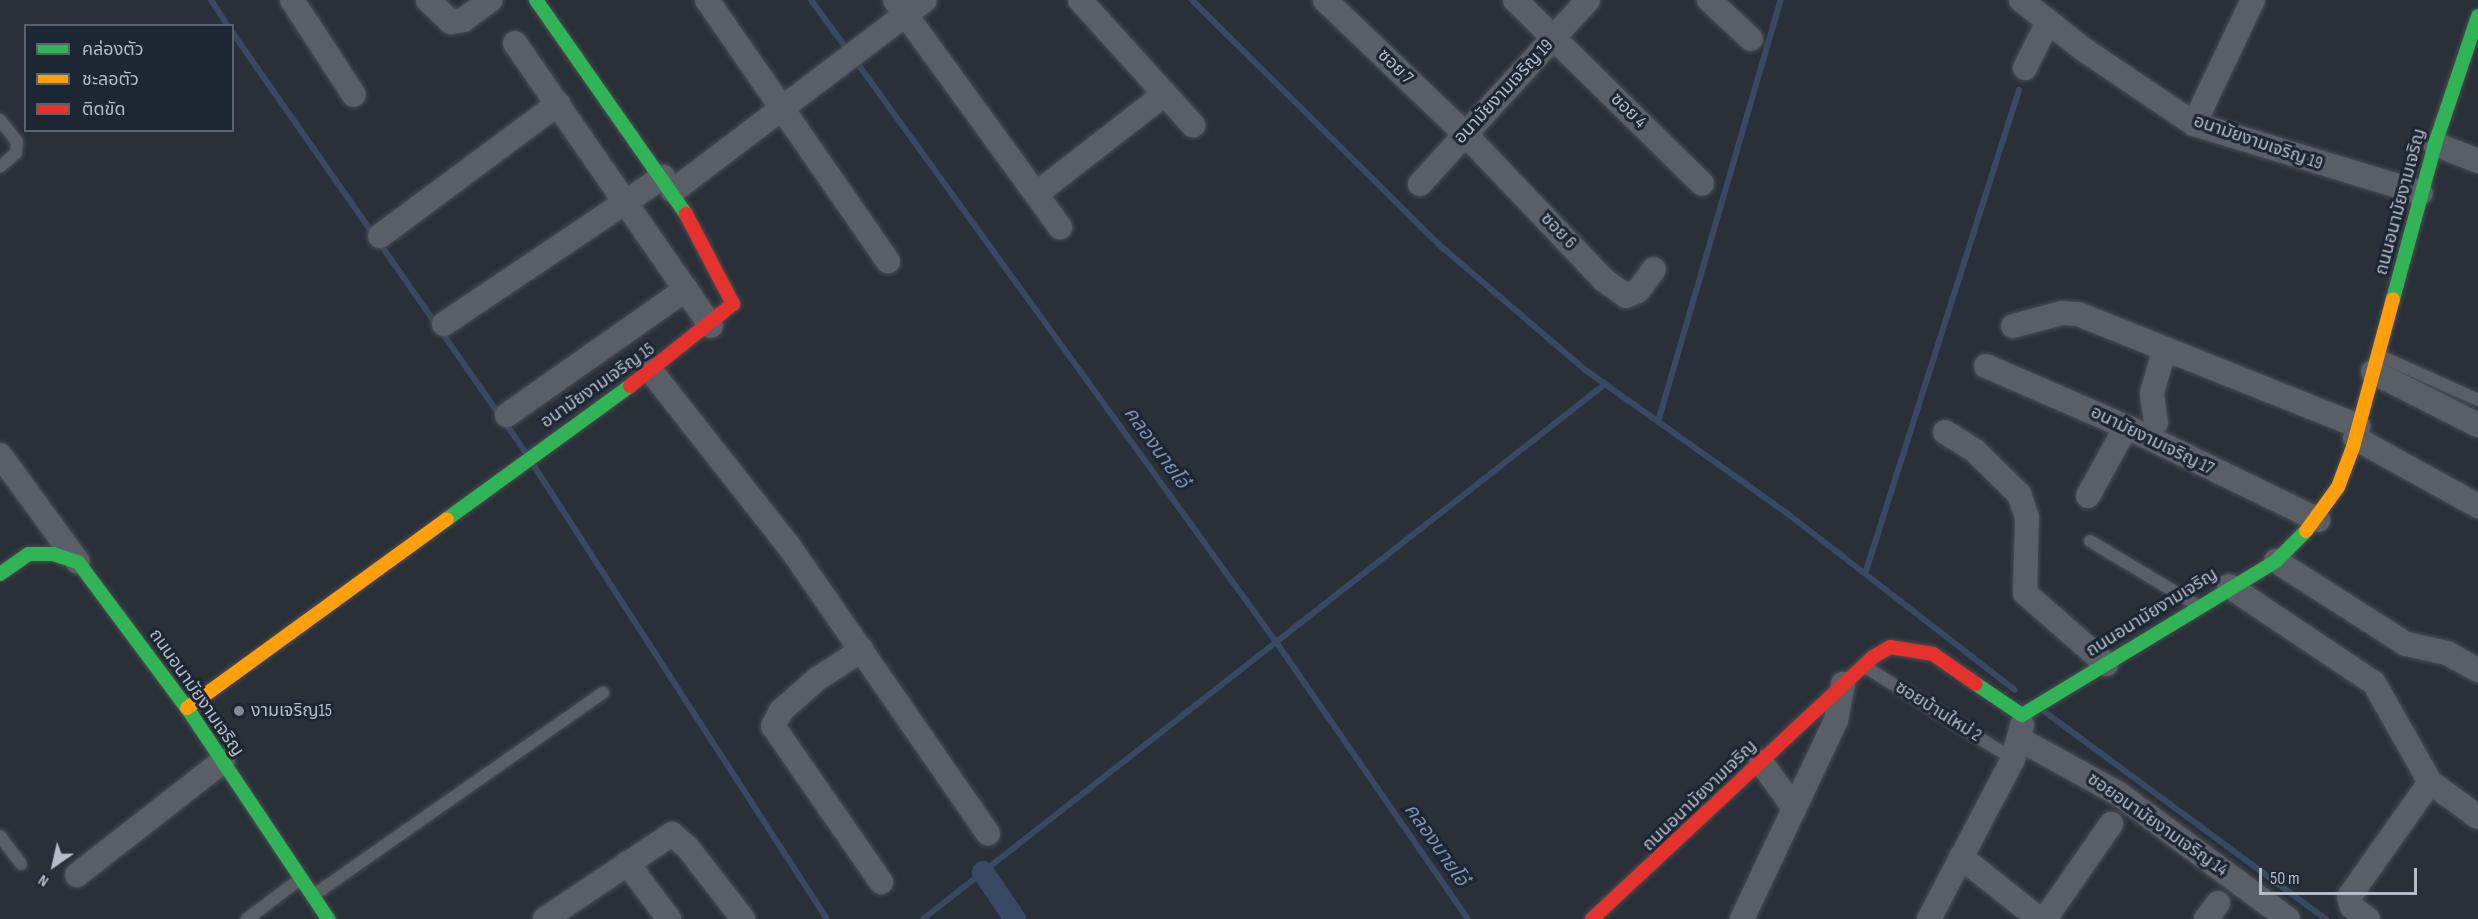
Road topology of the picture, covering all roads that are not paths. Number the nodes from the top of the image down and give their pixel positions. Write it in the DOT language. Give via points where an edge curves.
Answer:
graph roads {
  1 [pos="292,0"];
  2 [pos="428,0"];
  3 [pos="491,0"];
  4 [pos="536,0"];
  5 [pos="707,0"];
  6 [pos="925,0"];
  7 [pos="1080,0"];
  8 [pos="1325,0"];
  9 [pos="1515,0"];
  10 [pos="1588,0"];
  11 [pos="1709,0"];
  12 [pos="2021,0"];
  13 [pos="2253,0"];
  14 [pos="901,8"];
  15 [pos="2478,16"];
  16 [pos="2048,22"];
  17 [pos="1554,38"];
  18 [pos="1751,39"];
  19 [pos="515,43"];
  20 [pos="2025,68"];
  21 [pos="1165,94"];
  22 [pos="354,95"];
  23 [pos="558,104"];
  24 [pos="781,106"];
  25 [pos="0,120"];
  26 [pos="2194,124"];
  27 [pos="1193,125"];
  28 [pos="1465,134"];
  29 [pos="2435,144"];
  30 [pos="2478,161"];
  31 [pos="0,167"];
  32 [pos="668,184"];
  33 [pos="1420,184"];
  34 [pos="1702,184"];
  35 [pos="1036,194"];
  36 [pos="2421,194"];
  37 [pos="624,202"];
  38 [pos="1060,227"];
  39 [pos="380,237"];
  40 [pos="888,261"];
  41 [pos="1654,268"];
  42 [pos="686,289"];
  43 [pos="444,324"];
  44 [pos="711,326"];
  45 [pos="2013,326"];
  46 [pos="2164,351"];
  47 [pos="2376,363"];
  48 [pos="1986,366"];
  49 [pos="651,370"];
  50 [pos="2478,400"];
  51 [pos="507,415"];
  52 [pos="2156,423"];
  53 [pos="2478,425"];
  54 [pos="2126,427"];
  55 [pos="1945,432"];
  56 [pos="2357,432"];
  57 [pos="0,455"];
  58 [pos="2088,496"];
  59 [pos="2478,506"];
  60 [pos="2318,520"];
  61 [pos="2090,541"];
  62 [pos="2276,561"];
  63 [pos="78,562"];
  64 [pos="0,574"];
  65 [pos="2229,586"];
  66 [pos="2198,605"];
  67 [pos="862,650"];
  68 [pos="2106,664"];
  69 [pos="1863,665"];
  70 [pos="2478,670"];
  71 [pos="1843,684"];
  72 [pos="603,693"];
  73 [pos="187,708"];
  74 [pos="2023,715"];
  75 [pos="2017,749"];
  76 [pos="223,761"];
  77 [pos="1761,762"];
  78 [pos="2430,782"];
  79 [pos="1794,808"];
  80 [pos="2478,816"];
  81 [pos="2111,824"];
  82 [pos="988,834"];
  83 [pos="0,836"];
  84 [pos="1961,857"];
  85 [pos="627,863"];
  86 [pos="21,864"];
  87 [pos="77,875"];
  88 [pos="301,879"];
  89 [pos="880,882"];
  90 [pos="312,895"];
  91 [pos="247,919"];
  92 [pos="328,919"];
  93 [pos="545,919"];
  94 [pos="669,919"];
  95 [pos="743,919"];
  96 [pos="1592,919"];
  97 [pos="1742,919"];
  98 [pos="1929,919"];
  99 [pos="2039,919"];
  100 [pos="2045,919"];
  101 [pos="2288,919"];
  102 [pos="2368,919"];
  1 -- 22 [label="street"];
  2 -- 3 [label="street" via="451,21 463,20"];
  4 -- 32 [label="street, อนามัยงามเจริญ 15"];
  5 -- 24 [label="street"];
  6 -- 14 [label="street"];
  7 -- 21 [label="street"];
  8 -- 28 [label="street, ซอย 7"];
  9 -- 17 [label="street, ซอย 4"];
  10 -- 17 [label="street, อนามัยงามเจริญ 19"];
  11 -- 18 [label="street"];
  12 -- 16 [label="street, อนามัยงามเจริญ 19"];
  13 -- 26 [label="street"];
  14 -- 24 [label="street"];
  14 -- 35 [label="street"];
  15 -- 29 [label="street, ถนนอนามัยงามเจริญ"];
  16 -- 20 [label="street"];
  16 -- 26 [label="street, อนามัยงามเจริญ 19"];
  17 -- 28 [label="street, อนามัยงามเจริญ 19"];
  17 -- 34 [label="street, ซอย 4"];
  19 -- 23 [label="street"];
  21 -- 27 [label="street"];
  21 -- 35 [label="street"];
  23 -- 37 [label="street"];
  23 -- 39 [label="street"];
  24 -- 32 [label="street"];
  24 -- 40 [label="street"];
  25 -- 31 [label="lane" via="17,141 16,153"];
  26 -- 36 [label="street, อนามัยงามเจริญ 19"];
  28 -- 33 [label="street, อนามัยงามเจริญ 19"];
  28 -- 41 [label="street, ซอย 6" via="1604,280 1626,296 1638,291"];
  29 -- 30 [label="street"];
  29 -- 36 [label="street, ถนนอนามัยงามเจริญ"];
  32 -- 37 [label="street"];
  32 -- 44 [label="street, อนามัยงามเจริญ 15" via="731,293 733,304"];
  35 -- 38 [label="street"];
  36 -- 47 [label="street, ถนนอนามัยงามเจริญ"];
  37 -- 42 [label="street"];
  37 -- 43 [label="street"];
  42 -- 44 [label="street"];
  42 -- 51 [label="street"];
  44 -- 49 [label="street, อนามัยงามเจริญ 15"];
  45 -- 46 [label="street" via="2062,313 2078,314"];
  46 -- 52 [label="street" via="2151,393"];
  46 -- 56 [label="street"];
  47 -- 50 [label="lane"];
  47 -- 53 [label="street"];
  47 -- 56 [label="street, ถนนอนามัยงามเจริญ"];
  48 -- 54 [label="street, อนามัยงามเจริญ 17"];
  49 -- 67 [label="street" via="736,473"];
  49 -- 73 [label="street, อนามัยงามเจริญ 15"];
  54 -- 58 [label="street"];
  54 -- 60 [label="street, อนามัยงามเจริญ 17"];
  55 -- 68 [label="street" via="1975,451 2019,494 2027,517 2025,593"];
  56 -- 59 [label="street"];
  56 -- 60 [label="street, ถนนอนามัยงามเจริญ" via="2338,487"];
  57 -- 63 [label="street"];
  60 -- 62 [label="street, ถนนอนามัยงามเจริญ"];
  61 -- 66 [label="lane"];
  62 -- 65 [label="street, ถนนอนามัยงามเจริญ"];
  62 -- 70 [label="street" via="2406,644 2446,653"];
  63 -- 64 [label="street" via="53,554 29,554"];
  63 -- 73 [label="street, ถนนอนามัยงามเจริญ"];
  65 -- 66 [label="street, ถนนอนามัยงามเจริญ"];
  65 -- 78 [label="street" via="2374,684"];
  66 -- 68 [label="street, ถนนอนามัยงามเจริญ"];
  67 -- 82 [label="street"];
  67 -- 89 [label="street" via="817,679 781,711 773,726"];
  68 -- 74 [label="street, ถนนอนามัยงามเจริญ"];
  69 -- 71 [label="street, ถนนอนามัยงามเจริญ"];
  69 -- 74 [label="street, ถนนอนามัยงามเจริญ" via="1890,647 1912,647 1933,654"];
  69 -- 75 [label="lane, ซอยบ้านใหม่ 2"];
  71 -- 77 [label="street, ถนนอนามัยงามเจริญ"];
  71 -- 79 [label="street" via="1836,720"];
  72 -- 90 [label="lane"];
  73 -- 76 [label="street, ถนนอนามัยงามเจริญ"];
  74 -- 75 [label="street"];
  75 -- 84 [label="street"];
  75 -- 101 [label="street, ซอยอนามัยงามเจริญ 14" via="2119,794"];
  76 -- 87 [label="street"];
  76 -- 88 [label="street, ถนนอนามัยงามเจริญ"];
  77 -- 79 [label="street"];
  77 -- 96 [label="street, ถนนอนามัยงามเจริญ"];
  78 -- 80 [label="street"];
  78 -- 102 [label="street" via="2349,897 2352,907"];
  79 -- 97 [label="street"];
  81 -- 100 [label="street"];
  83 -- 86 [label="lane"];
  84 -- 98 [label="street"];
  84 -- 99 [label="street"];
  85 -- 93 [label="street"];
  85 -- 94 [label="street"];
  85 -- 95 [label="street" via="654,842 677,836"];
  88 -- 90 [label="street, ถนนอนามัยงามเจริญ"];
  88 -- 91 [label="lane"];
  90 -- 92 [label="street, ถนนอนามัยงามเจริญ"];
}
